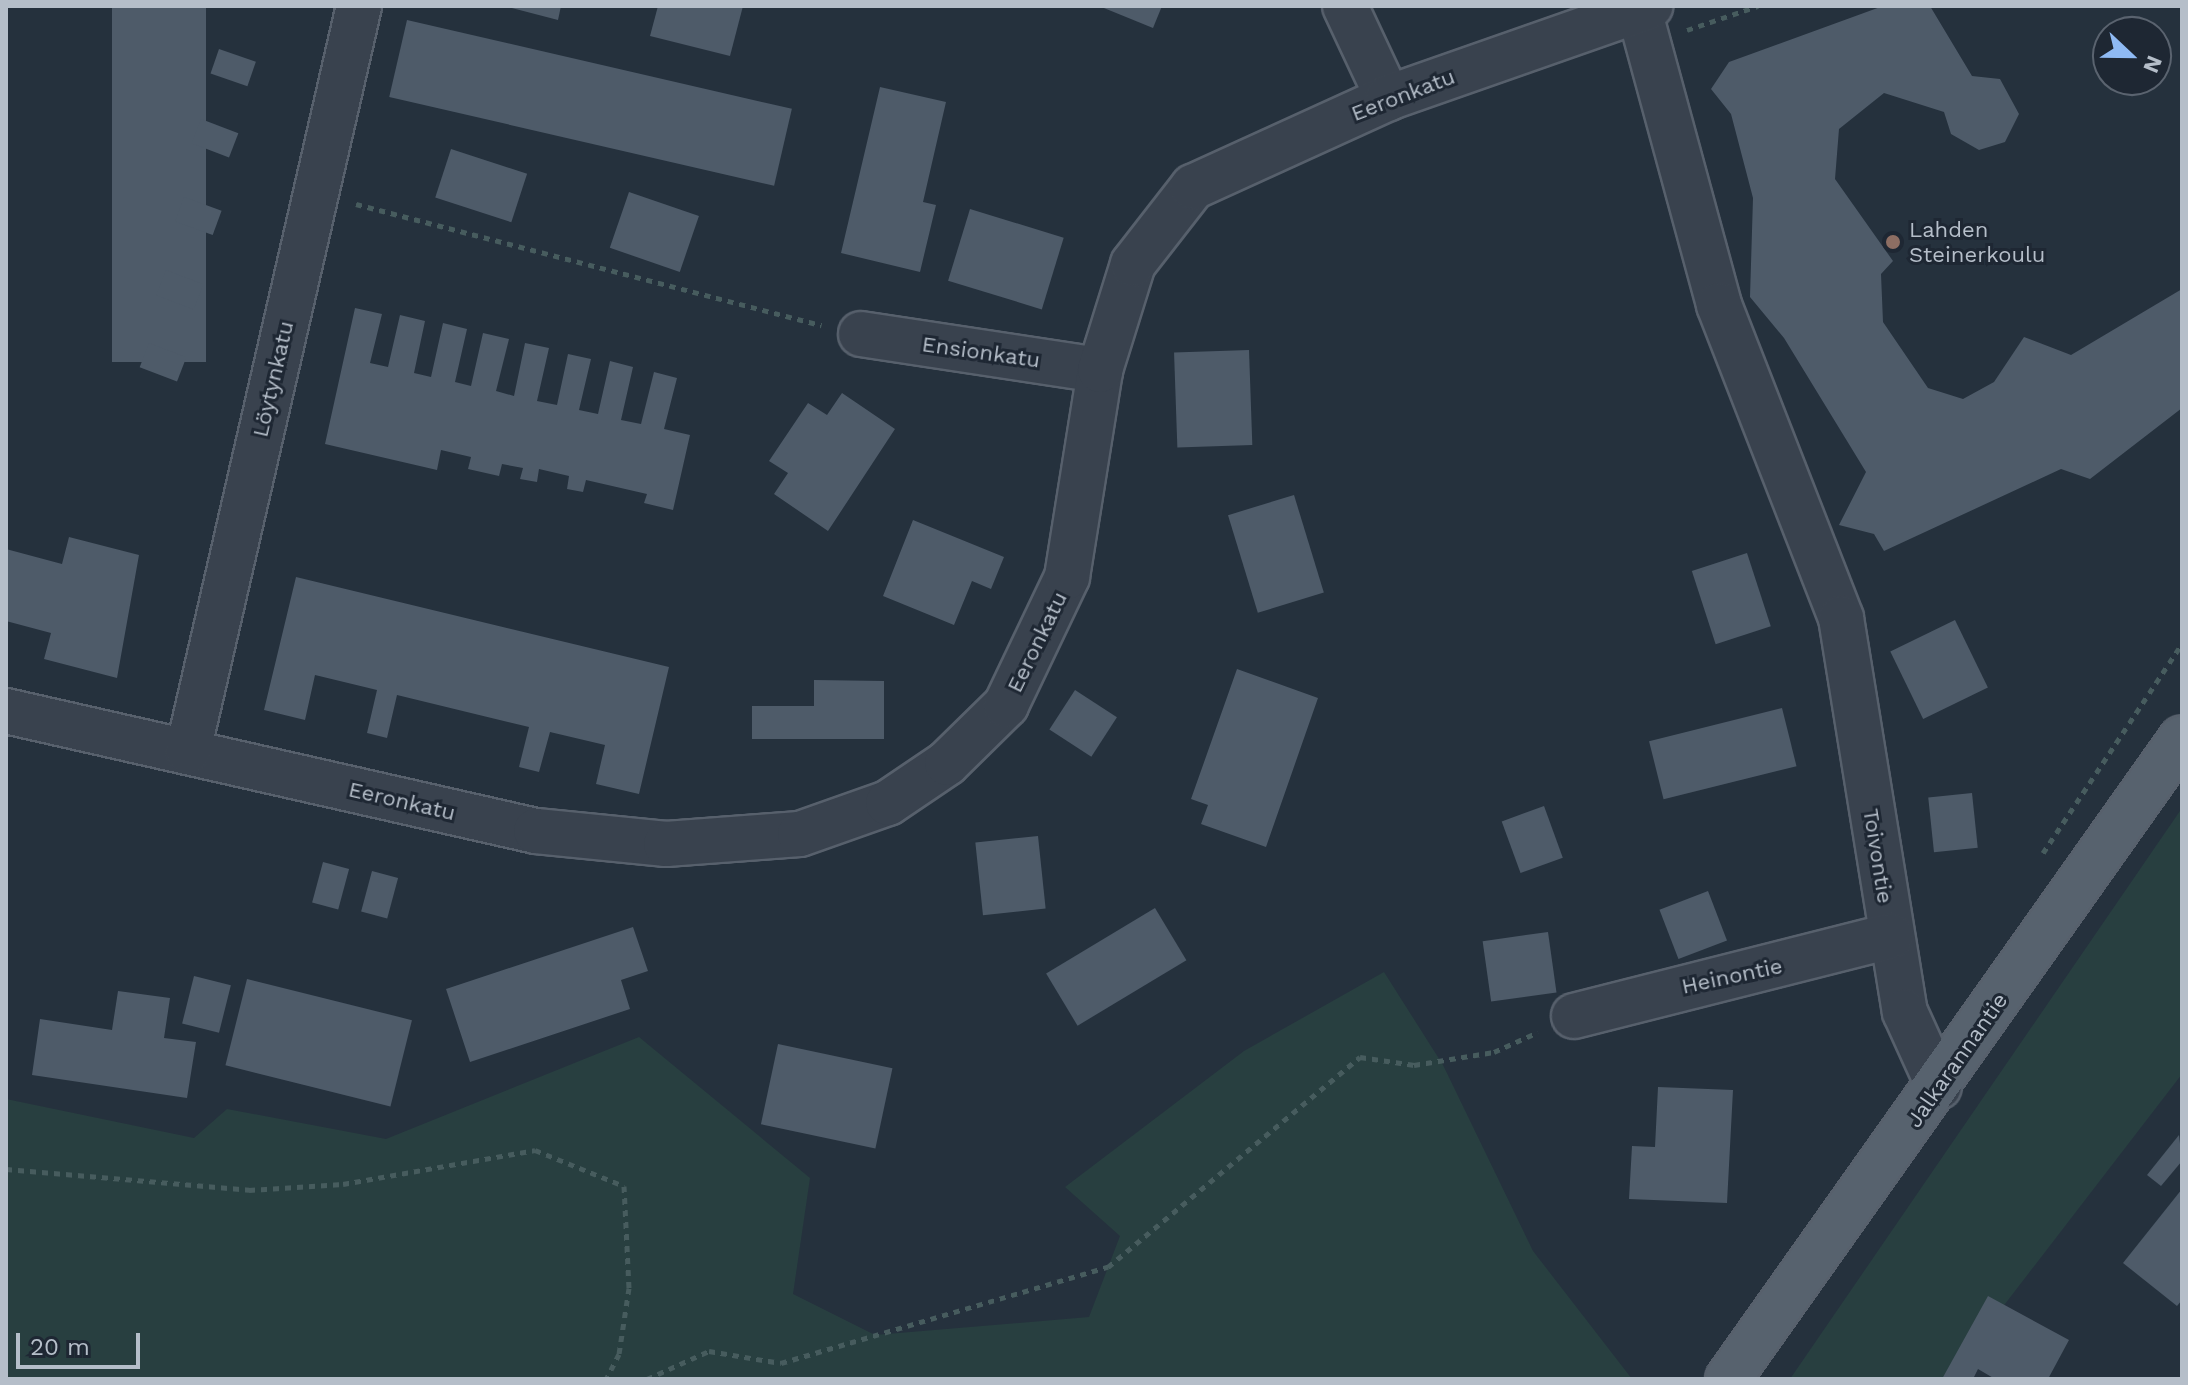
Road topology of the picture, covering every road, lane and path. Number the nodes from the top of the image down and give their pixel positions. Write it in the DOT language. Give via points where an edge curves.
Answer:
graph roads {
  1 [pos="359,6"];
  2 [pos="1345,6"];
  3 [pos="1758,6"];
  4 [pos="1646,20"];
  5 [pos="1388,98"];
  6 [pos="316,193"];
  7 [pos="861,334"];
  8 [pos="1100,370"];
  9 [pos="6,711"];
  10 [pos="2182,738"];
  11 [pos="188,751"];
  12 [pos="1891,936"];
  13 [pos="1574,1016"];
  14 [pos="1939,1087"];
  15 [pos="6,1169"];
  16 [pos="606,1379"];
  17 [pos="647,1379"];
  18 [pos="1728,1379"];
  1 -- 6 [label="street, Löytynkatu"];
  2 -- 5 [label="street"];
  3 -- 4 [label="path"];
  4 -- 5 [label="street, Eeronkatu"];
  4 -- 12 [label="street, Toivontie" via="1719,305 1841,618"];
  5 -- 8 [label="street, Eeronkatu" via="1193,187 1133,264"];
  6 -- 7 [label="path"];
  6 -- 11 [label="street, Löytynkatu"];
  7 -- 8 [label="street, Ensionkatu"];
  8 -- 11 [label="street, Eeronkatu" via="1067,577 1006,705 947,763 888,803 800,834 666,844 536,831"];
  9 -- 11 [label="street, Eeronkatu"];
  10 -- 14 [label="main road, Jalkarannantie"];
  12 -- 13 [label="street, Heinontie"];
  12 -- 14 [label="street, Toivontie" via="1915,1047"];
  13 -- 17 [label="path" via="1494,1052 1414,1065 1360,1057 1108,1267 781,1363 709,1351"];
  14 -- 18 [label="main road, Jalkarannantie"];
  15 -- 16 [label="path" via="249,1190 343,1184 535,1150 624,1186 629,1288 619,1354"];
}
